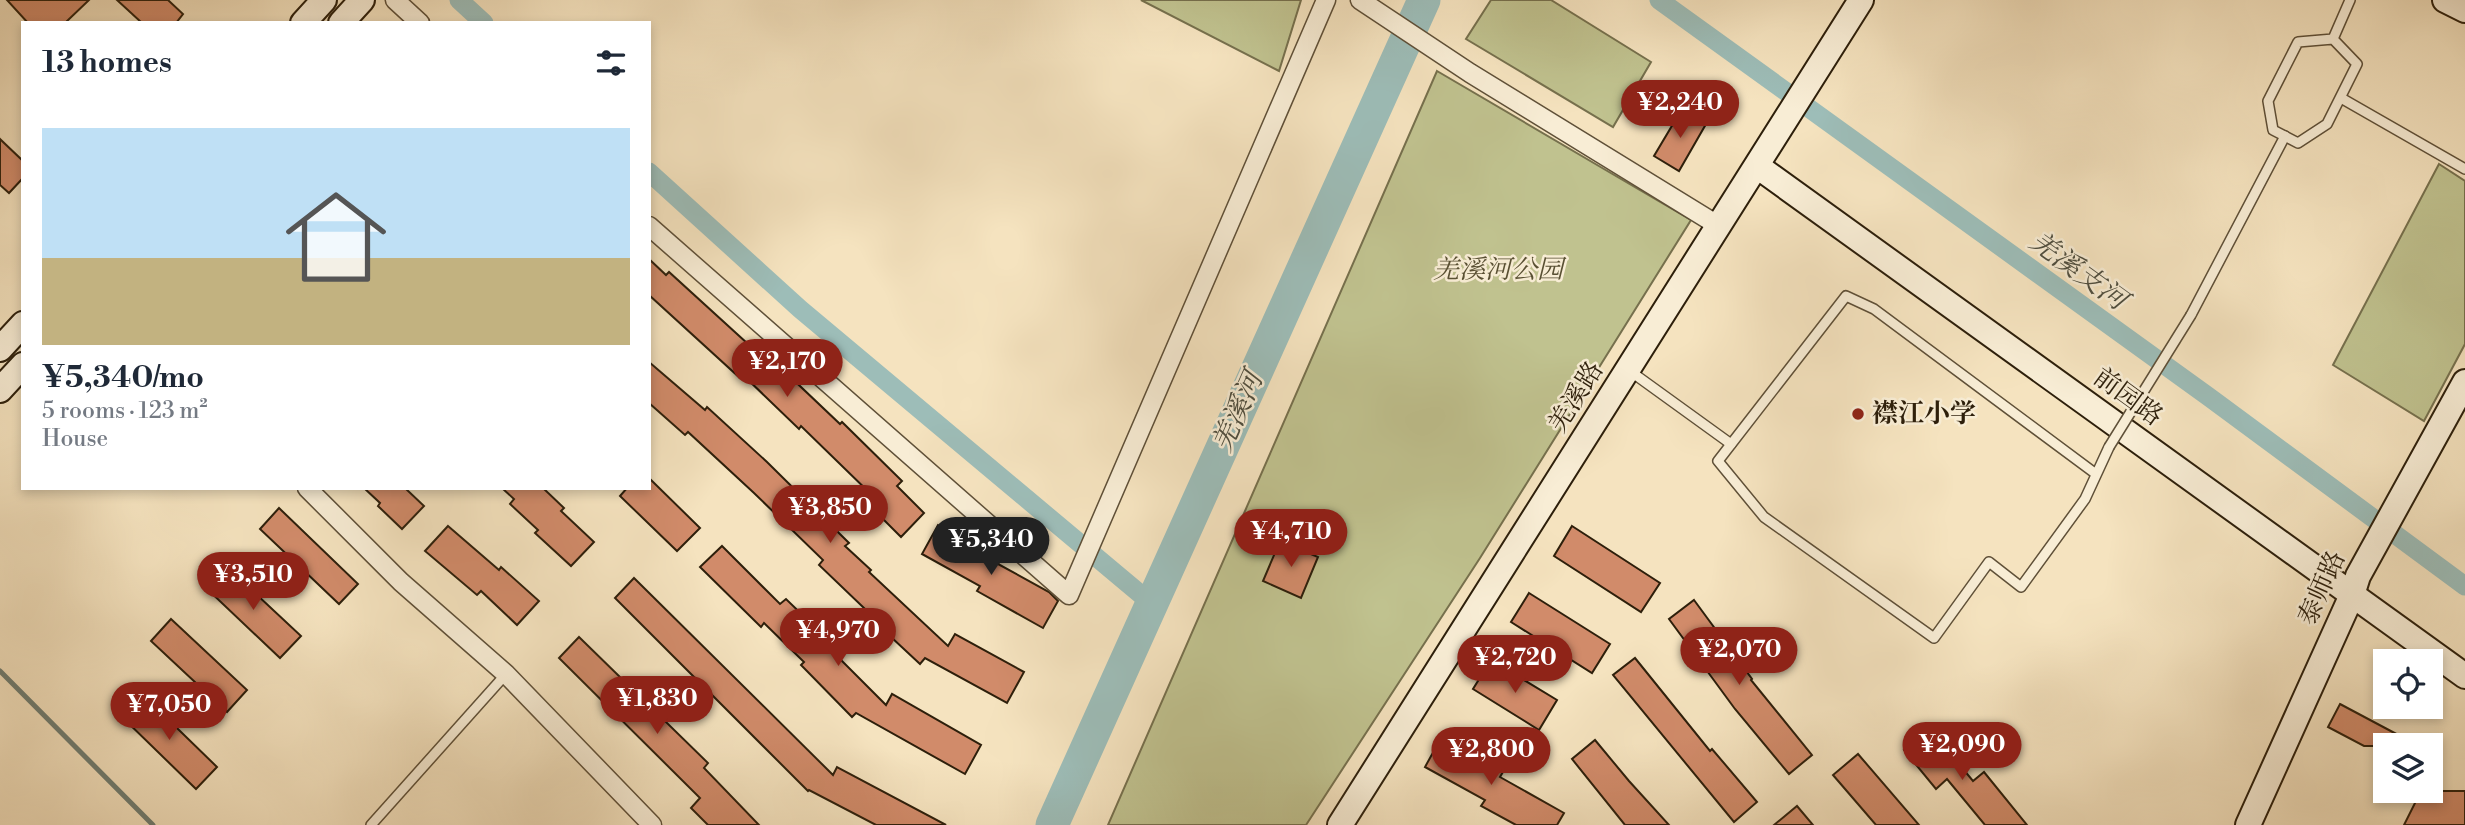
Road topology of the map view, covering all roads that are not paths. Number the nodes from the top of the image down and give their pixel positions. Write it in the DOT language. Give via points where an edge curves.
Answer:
graph roads {
  1 [pos="324,0"];
  2 [pos="362,0"];
  3 [pos="395,0"];
  4 [pos="1326,0"];
  5 [pos="1861,0"];
  6 [pos="2350,0"];
  7 [pos="2445,0"];
  8 [pos="1361,1"];
  9 [pos="2465,10"];
  10 [pos="305,21"];
  11 [pos="343,21"];
  12 [pos="418,21"];
  13 [pos="2333,39"];
  14 [pos="2341,98"];
  15 [pos="2285,136"];
  16 [pos="1762,158"];
  17 [pos="2465,169"];
  18 [pos="1719,226"];
  19 [pos="651,228"];
  20 [pos="21,326"];
  21 [pos="0,349"];
  22 [pos="21,367"];
  23 [pos="1628,370"];
  24 [pos="2465,382"];
  25 [pos="0,390"];
  26 [pos="1731,444"];
  27 [pos="2096,474"];
  28 [pos="309,490"];
  29 [pos="2355,585"];
  30 [pos="506,674"];
  31 [pos="2465,676"];
  32 [pos="371,825"];
  33 [pos="652,825"];
  34 [pos="1340,825"];
  35 [pos="2248,825"];
  1 -- 10 [label="street"];
  2 -- 11 [label="street"];
  3 -- 12 [label="street"];
  4 -- 19 [label="street" via="1069,595"];
  5 -- 16 [label="street, 羌溪路"];
  6 -- 13 [label="lane"];
  7 -- 9 [label="street"];
  8 -- 18 [label="street"];
  13 -- 14 [label="lane" via="2357,64"];
  13 -- 15 [label="lane" via="2298,42 2267,101 2273,130"];
  14 -- 15 [label="lane" via="2327,124 2298,143"];
  14 -- 17 [label="lane"];
  15 -- 27 [label="lane, bridge" via="2191,314"];
  16 -- 18 [label="street, 羌溪路"];
  16 -- 29 [label="street, 前园路"];
  18 -- 23 [label="street, 羌溪路"];
  20 -- 21 [label="street"];
  22 -- 25 [label="street"];
  23 -- 26 [label="lane"];
  23 -- 34 [label="street, 羌溪路"];
  24 -- 29 [label="street, 泰师路"];
  26 -- 27 [label="lane" via="1846,296 1874,309"];
  26 -- 27 [label="lane" via="1718,461 1764,517 1934,638 1989,562 2021,587 2085,499"];
  28 -- 30 [label="street" via="401,582"];
  29 -- 31 [label="street, 前园路"];
  29 -- 35 [label="street, 泰师路"];
  30 -- 32 [label="lane"];
  30 -- 33 [label="street"];
}
